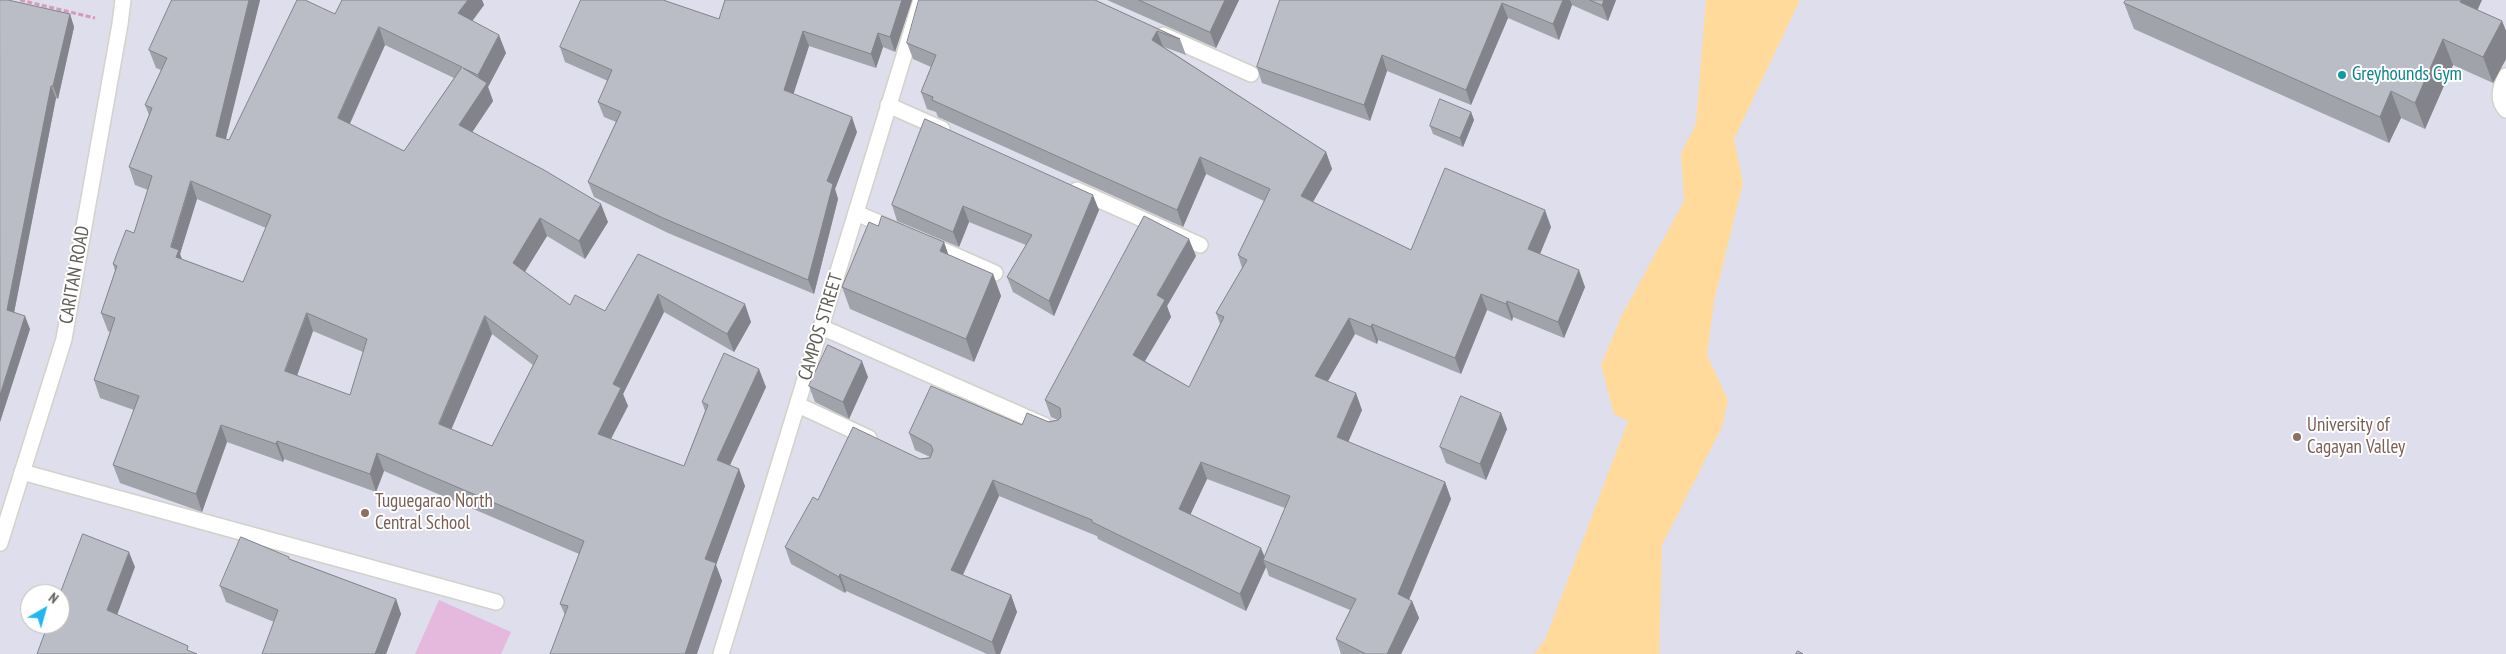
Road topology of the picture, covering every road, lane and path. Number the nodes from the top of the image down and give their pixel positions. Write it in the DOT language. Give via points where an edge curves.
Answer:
graph roads {
  1 [pos="20,0"];
  2 [pos="123,0"];
  3 [pos="921,0"];
  4 [pos="120,24"];
  5 [pos="1145,27"];
  6 [pos="1250,74"];
  7 [pos="2506,76"];
  8 [pos="888,105"];
  9 [pos="2506,110"];
  10 [pos="960,137"];
  11 [pos="1066,185"];
  12 [pos="856,212"];
  13 [pos="1200,245"];
  14 [pos="995,273"];
  15 [pos="821,327"];
  16 [pos="798,405"];
  17 [pos="1058,430"];
  18 [pos="886,446"];
  19 [pos="22,472"];
  20 [pos="0,544"];
  21 [pos="496,602"];
  22 [pos="721,654"];
  1 -- 4 [label="path"];
  2 -- 4 [label="street, CARITAN ROAD"];
  3 -- 8 [label="street, CAMPOS STREET"];
  4 -- 19 [label="street, CARITAN ROAD" via="64,339"];
  5 -- 6 [label="street"];
  7 -- 9 [label="street" via="2500,95"];
  8 -- 10 [label="street"];
  8 -- 12 [label="street, CAMPOS STREET"];
  11 -- 13 [label="street"];
  12 -- 14 [label="street"];
  12 -- 15 [label="street, CAMPOS STREET"];
  15 -- 16 [label="street, CAMPOS STREET"];
  15 -- 17 [label="street"];
  16 -- 18 [label="street"];
  16 -- 22 [label="street, CAMPOS STREET"];
  19 -- 20 [label="street, CARITAN ROAD"];
  19 -- 21 [label="street"];
}
